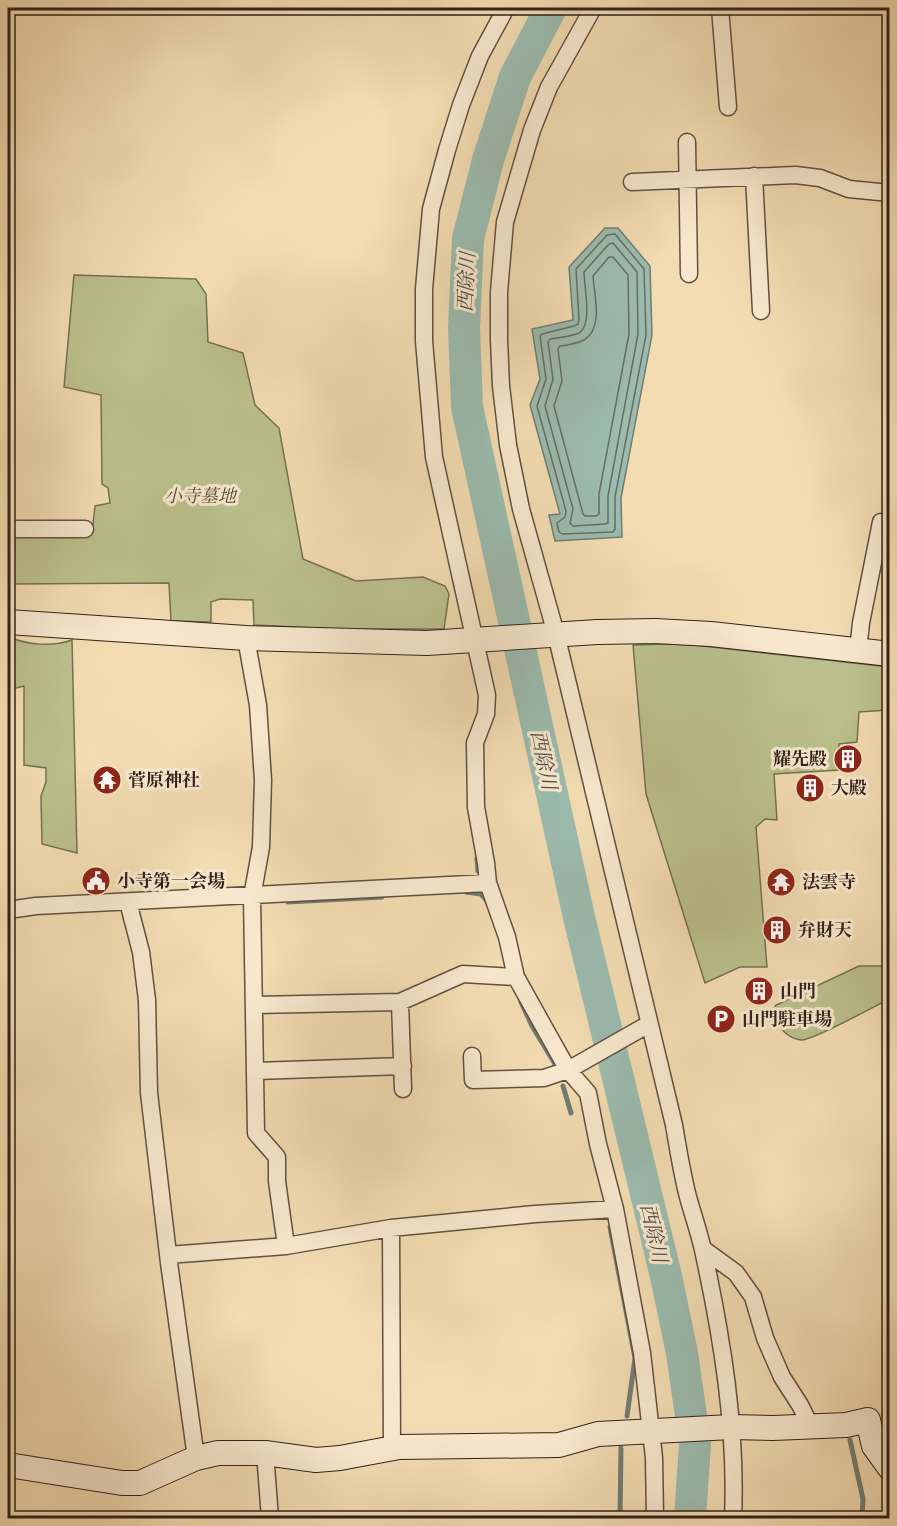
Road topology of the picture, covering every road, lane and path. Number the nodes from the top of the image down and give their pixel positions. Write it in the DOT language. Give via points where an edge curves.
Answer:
graph roads {
  1 [pos="506,8"];
  2 [pos="593,8"];
  3 [pos="720,8"];
  4 [pos="728,107"];
  5 [pos="687,142"];
  6 [pos="754,176"];
  7 [pos="688,179"];
  8 [pos="632,182"];
  9 [pos="890,193"];
  10 [pos="688,274"];
  11 [pos="761,311"];
  12 [pos="881,522"];
  13 [pos="8,529"];
  14 [pos="85,529"];
  15 [pos="8,622"];
  16 [pos="550,635"];
  17 [pos="246,638"];
  18 [pos="484,639"];
  19 [pos="858,651"];
  20 [pos="890,654"];
  21 [pos="488,883"];
  22 [pos="252,897"];
  23 [pos="128,902"];
  24 [pos="8,910"];
  25 [pos="516,977"];
  26 [pos="400,1002"];
  27 [pos="255,1005"];
  28 [pos="642,1028"];
  29 [pos="472,1056"];
  30 [pos="403,1066"];
  31 [pos="568,1070"];
  32 [pos="256,1071"];
  33 [pos="404,1089"];
  34 [pos="615,1209"];
  35 [pos="391,1228"];
  36 [pos="286,1246"];
  37 [pos="703,1249"];
  38 [pos="168,1255"];
  39 [pos="879,1420"];
  40 [pos="731,1427"];
  41 [pos="811,1427"];
  42 [pos="651,1430"];
  43 [pos="392,1448"];
  44 [pos="265,1453"];
  45 [pos="196,1458"];
  46 [pos="8,1465"];
  47 [pos="890,1468"];
  48 [pos="270,1518"];
  49 [pos="655,1518"];
  50 [pos="733,1518"];
  1 -- 18 [label="street" via="480,56 447,150 431,209 424,289 424,351 434,457"];
  2 -- 16 [label="street" via="549,87 532,130 505,222 499,292 508,445"];
  3 -- 4 [label="street"];
  5 -- 7 [label="street"];
  6 -- 7 [label="street"];
  6 -- 9 [label="street" via="820,178 849,189"];
  6 -- 11 [label="street"];
  7 -- 8 [label="street"];
  7 -- 10 [label="street"];
  12 -- 19 [label="street"];
  13 -- 14 [label="street"];
  15 -- 17 [label="street"];
  16 -- 18 [label="street"];
  16 -- 19 [label="street" via="655,631"];
  16 -- 28 [label="street"];
  17 -- 18 [label="street" via="427,643"];
  17 -- 22 [label="street" via="258,705 263,780 261,847"];
  18 -- 21 [label="street" via="487,695 486,714 475,743 476,807"];
  19 -- 20 [label="street"];
  21 -- 22 [label="street"];
  21 -- 25 [label="street"];
  22 -- 23 [label="street"];
  22 -- 27 [label="street"];
  23 -- 24 [label="street"];
  23 -- 38 [label="street" via="141,952 147,1000 149,1093"];
  25 -- 26 [label="street" via="463,974"];
  25 -- 31 [label="street"];
  26 -- 27 [label="street"];
  26 -- 30 [label="street"];
  27 -- 32 [label="street"];
  28 -- 31 [label="street"];
  28 -- 37 [label="street" via="674,1125 687,1195"];
  29 -- 31 [label="street" via="473,1080 544,1078"];
  30 -- 32 [label="street"];
  30 -- 33 [label="street"];
  31 -- 34 [label="street" via="588,1093"];
  32 -- 36 [label="street" via="256,1133 277,1157"];
  34 -- 35 [label="street"];
  34 -- 42 [label="street" via="642,1353"];
  35 -- 36 [label="street"];
  35 -- 43 [label="street"];
  36 -- 38 [label="street"];
  37 -- 40 [label="street"];
  37 -- 41 [label="street" via="736,1273 753,1297 782,1377"];
  38 -- 45 [label="street"];
  39 -- 41 [label="street"];
  39 -- 47 [label="street" via="874,1446"];
  40 -- 41 [label="street"];
  40 -- 42 [label="street"];
  40 -- 50 [label="street"];
  42 -- 43 [label="street" via="598,1434 559,1445"];
  42 -- 49 [label="street"];
  43 -- 44 [label="street" via="316,1460"];
  44 -- 45 [label="street"];
  44 -- 48 [label="street"];
  45 -- 46 [label="street" via="140,1484"];
}
